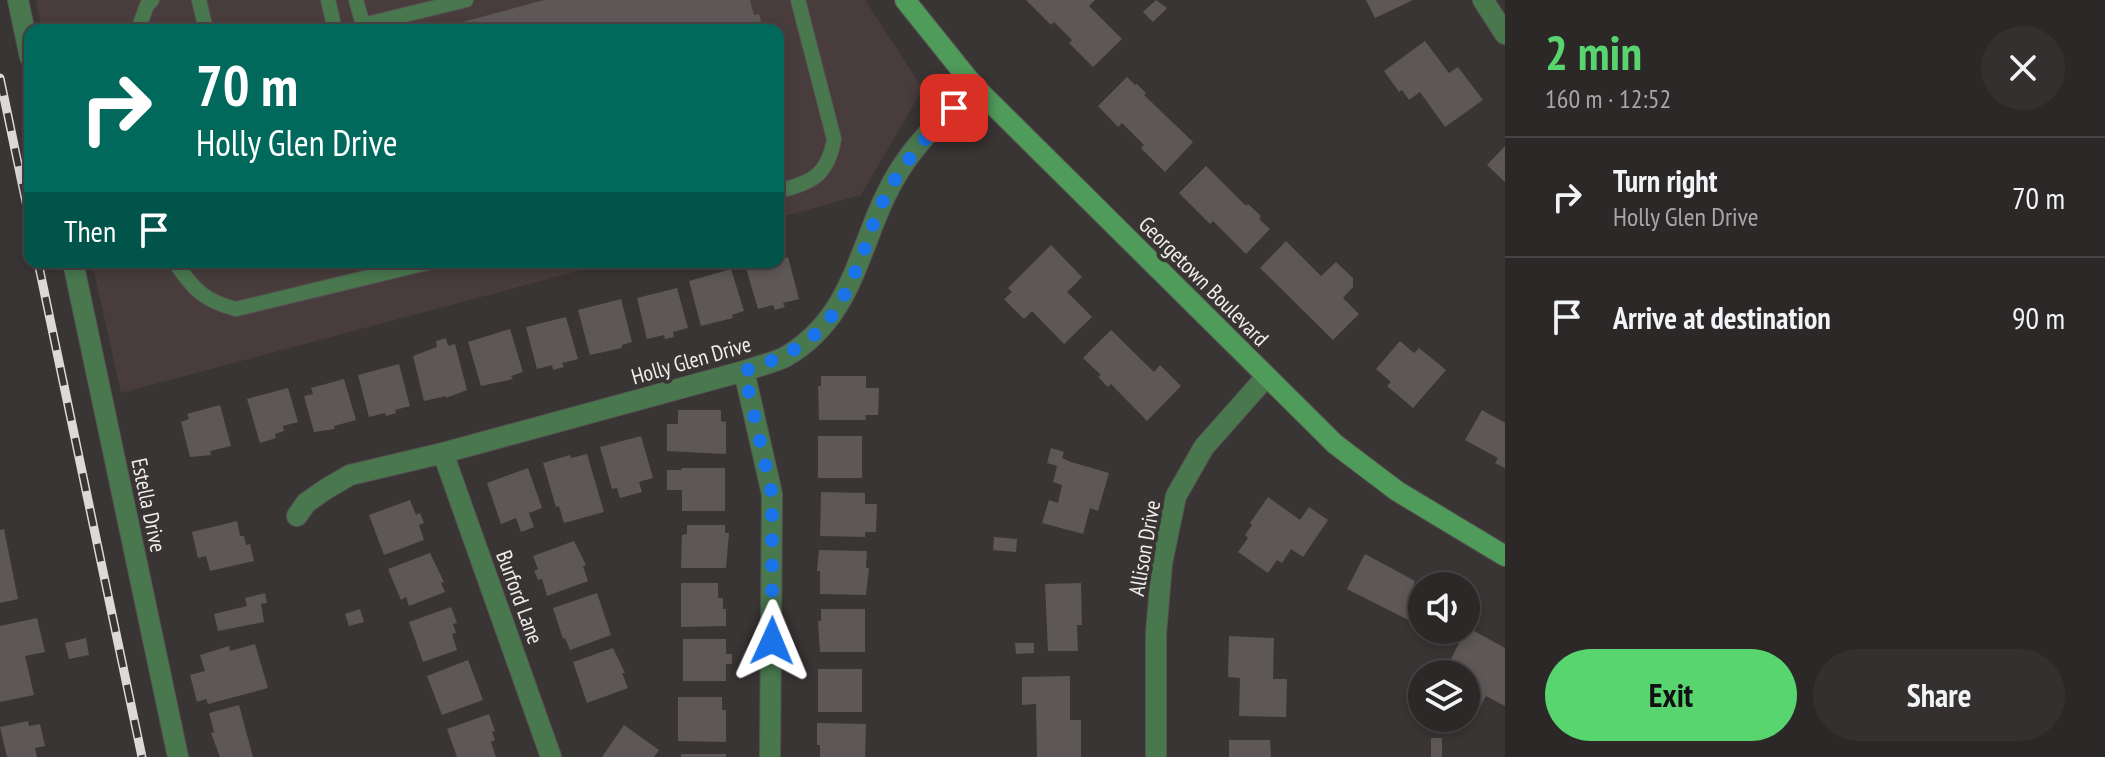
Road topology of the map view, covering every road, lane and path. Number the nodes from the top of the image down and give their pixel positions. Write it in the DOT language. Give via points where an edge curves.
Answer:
graph roads {
  1 [pos="18,0"];
  2 [pos="152,0"];
  3 [pos="199,0"];
  4 [pos="328,0"];
  5 [pos="356,0"];
  6 [pos="466,0"];
  7 [pos="798,0"];
  8 [pos="905,0"];
  9 [pos="1483,0"];
  10 [pos="140,24"];
  11 [pos="205,24"];
  12 [pos="334,24"];
  13 [pos="360,24"];
  14 [pos="372,24"];
  15 [pos="24,28"];
  16 [pos="1505,34"];
  17 [pos="974,86"];
  18 [pos="784,190"];
  19 [pos="74,268"];
  20 [pos="179,268"];
  21 [pos="406,268"];
  22 [pos="744,371"];
  23 [pos="1266,377"];
  24 [pos="443,453"];
  25 [pos="297,516"];
  26 [pos="1505,556"];
  27 [pos="178,757"];
  28 [pos="551,757"];
  29 [pos="770,757"];
  30 [pos="1156,757"];
  1 -- 15 [label="street"];
  2 -- 10 [label="lane"];
  3 -- 11 [label="lane"];
  4 -- 12 [label="lane"];
  5 -- 13 [label="lane"];
  6 -- 14 [label="lane"];
  7 -- 18 [label="lane" via="834,139 830,160 819,174"];
  8 -- 17 [label="street, Georgetown Boulevard"];
  9 -- 16 [label="street"];
  17 -- 22 [label="street, Holly Glen Drive" via="900,169 879,207 841,304 816,335 783,358"];
  17 -- 23 [label="street, Georgetown Boulevard"];
  19 -- 27 [label="street, Estella Drive"];
  20 -- 21 [label="lane" via="192,288 216,304 236,309"];
  22 -- 24 [label="street, Holly Glen Drive"];
  22 -- 29 [label="street" via="772,494"];
  23 -- 26 [label="street, Georgetown Boulevard" via="1335,444 1397,491"];
  23 -- 30 [label="street, Allison Drive" via="1204,447 1176,496 1162,563 1156,634"];
  24 -- 25 [label="street, Holly Glen Drive" via="350,475 316,496"];
  24 -- 28 [label="street, Burford Lane"];
}
